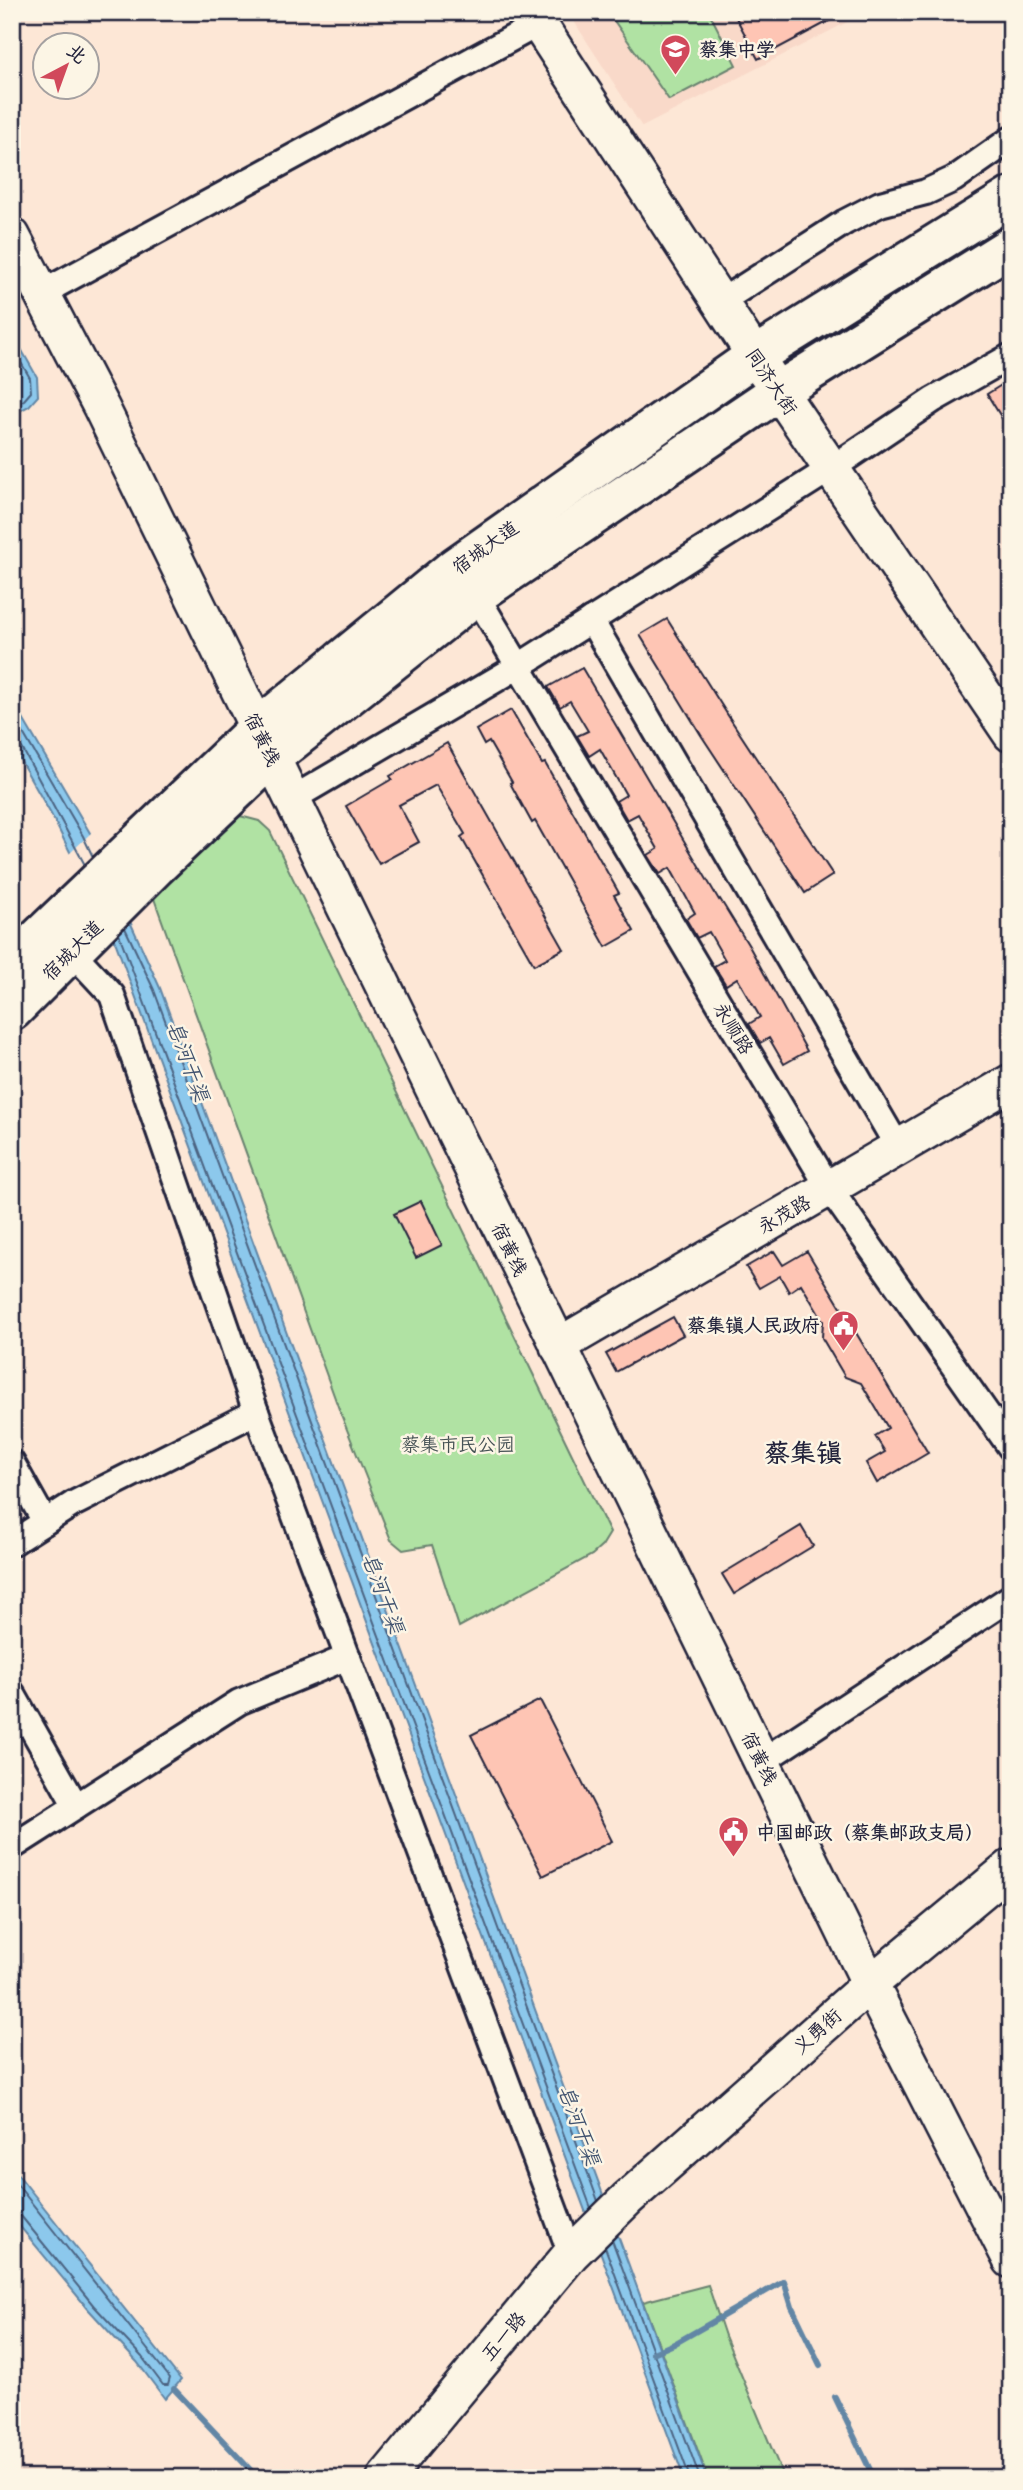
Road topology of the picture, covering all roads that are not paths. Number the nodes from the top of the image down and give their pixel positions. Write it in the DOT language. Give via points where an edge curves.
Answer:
graph roads {
  1 [pos="535,18"];
  2 [pos="1011,139"];
  3 [pos="1011,197"];
  4 [pos="12,236"];
  5 [pos="1011,246"];
  6 [pos="42,293"];
  7 [pos="720,302"];
  8 [pos="755,356"];
  9 [pos="1011,356"];
  10 [pos="779,391"];
  11 [pos="832,468"];
  12 [pos="476,595"];
  13 [pos="592,620"];
  14 [pos="519,666"];
  15 [pos="1011,734"];
  16 [pos="265,743"];
  17 [pos="292,799"];
  18 [pos="58,940"];
  19 [pos="12,963"];
  20 [pos="12,1011"];
  21 [pos="1011,1082"];
  22 [pos="898,1147"];
  23 [pos="828,1188"];
  24 [pos="558,1346"];
  25 [pos="256,1412"];
  26 [pos="1011,1448"];
  27 [pos="12,1463"];
  28 [pos="45,1522"];
  29 [pos="12,1543"];
  30 [pos="1011,1597"];
  31 [pos="348,1657"];
  32 [pos="12,1693"];
  33 [pos="761,1762"];
  34 [pos="76,1806"];
  35 [pos="12,1847"];
  36 [pos="1011,1867"];
  37 [pos="870,1984"];
  38 [pos="627,2199"];
  39 [pos="571,2254"];
  40 [pos="1011,2260"];
  41 [pos="385,2478"];
  1 -- 6 [label="street"];
  1 -- 7 [label="street, 同济大街"];
  2 -- 7 [label="street" via="954,179 880,204 845,222"];
  3 -- 8 [label="main road, 宿城大道"];
  4 -- 6 [label="street, 宿黄线"];
  5 -- 10 [label="main road, 宿城大道"];
  6 -- 16 [label="street, 宿黄线"];
  7 -- 8 [label="street, 同济大街"];
  8 -- 10 [label="street, 同济大街"];
  8 -- 16 [label="main road, 宿城大道" via="455,567"];
  9 -- 11 [label="street" via="933,400"];
  10 -- 11 [label="street, 同济大街"];
  10 -- 12 [label="main road, 宿城大道"];
  11 -- 13 [label="street"];
  11 -- 15 [label="street, 同济大街"];
  12 -- 14 [label="street, 永顺路"];
  12 -- 16 [label="main road, 宿城大道"];
  13 -- 14 [label="street"];
  13 -- 22 [label="street"];
  14 -- 17 [label="street"];
  14 -- 23 [label="street, 永顺路"];
  16 -- 17 [label="street, 宿黄线"];
  16 -- 18 [label="main road, 宿城大道"];
  17 -- 24 [label="street, 宿黄线"];
  18 -- 19 [label="main road, 宿城大道"];
  18 -- 20 [label="main road, 宿城大道"];
  18 -- 25 [label="street" via="112,995"];
  21 -- 22 [label="street, 永茂路"];
  22 -- 23 [label="street, 永茂路"];
  23 -- 24 [label="street, 永茂路"];
  23 -- 26 [label="street, 永顺路"];
  24 -- 33 [label="street, 宿黄线"];
  25 -- 28 [label="street"];
  25 -- 31 [label="street"];
  27 -- 28 [label="street"];
  28 -- 29 [label="street"];
  30 -- 33 [label="street"];
  31 -- 34 [label="street" via="239,1702"];
  31 -- 39 [label="street"];
  32 -- 34 [label="street"];
  33 -- 37 [label="street, 宿黄线"];
  34 -- 35 [label="street"];
  36 -- 37 [label="street, 义勇街"];
  37 -- 38 [label="street, 义勇街"];
  37 -- 40 [label="street, 宿黄线"];
  38 -- 39 [label="street, 五一路"];
  39 -- 41 [label="street, 五一路"];
}
